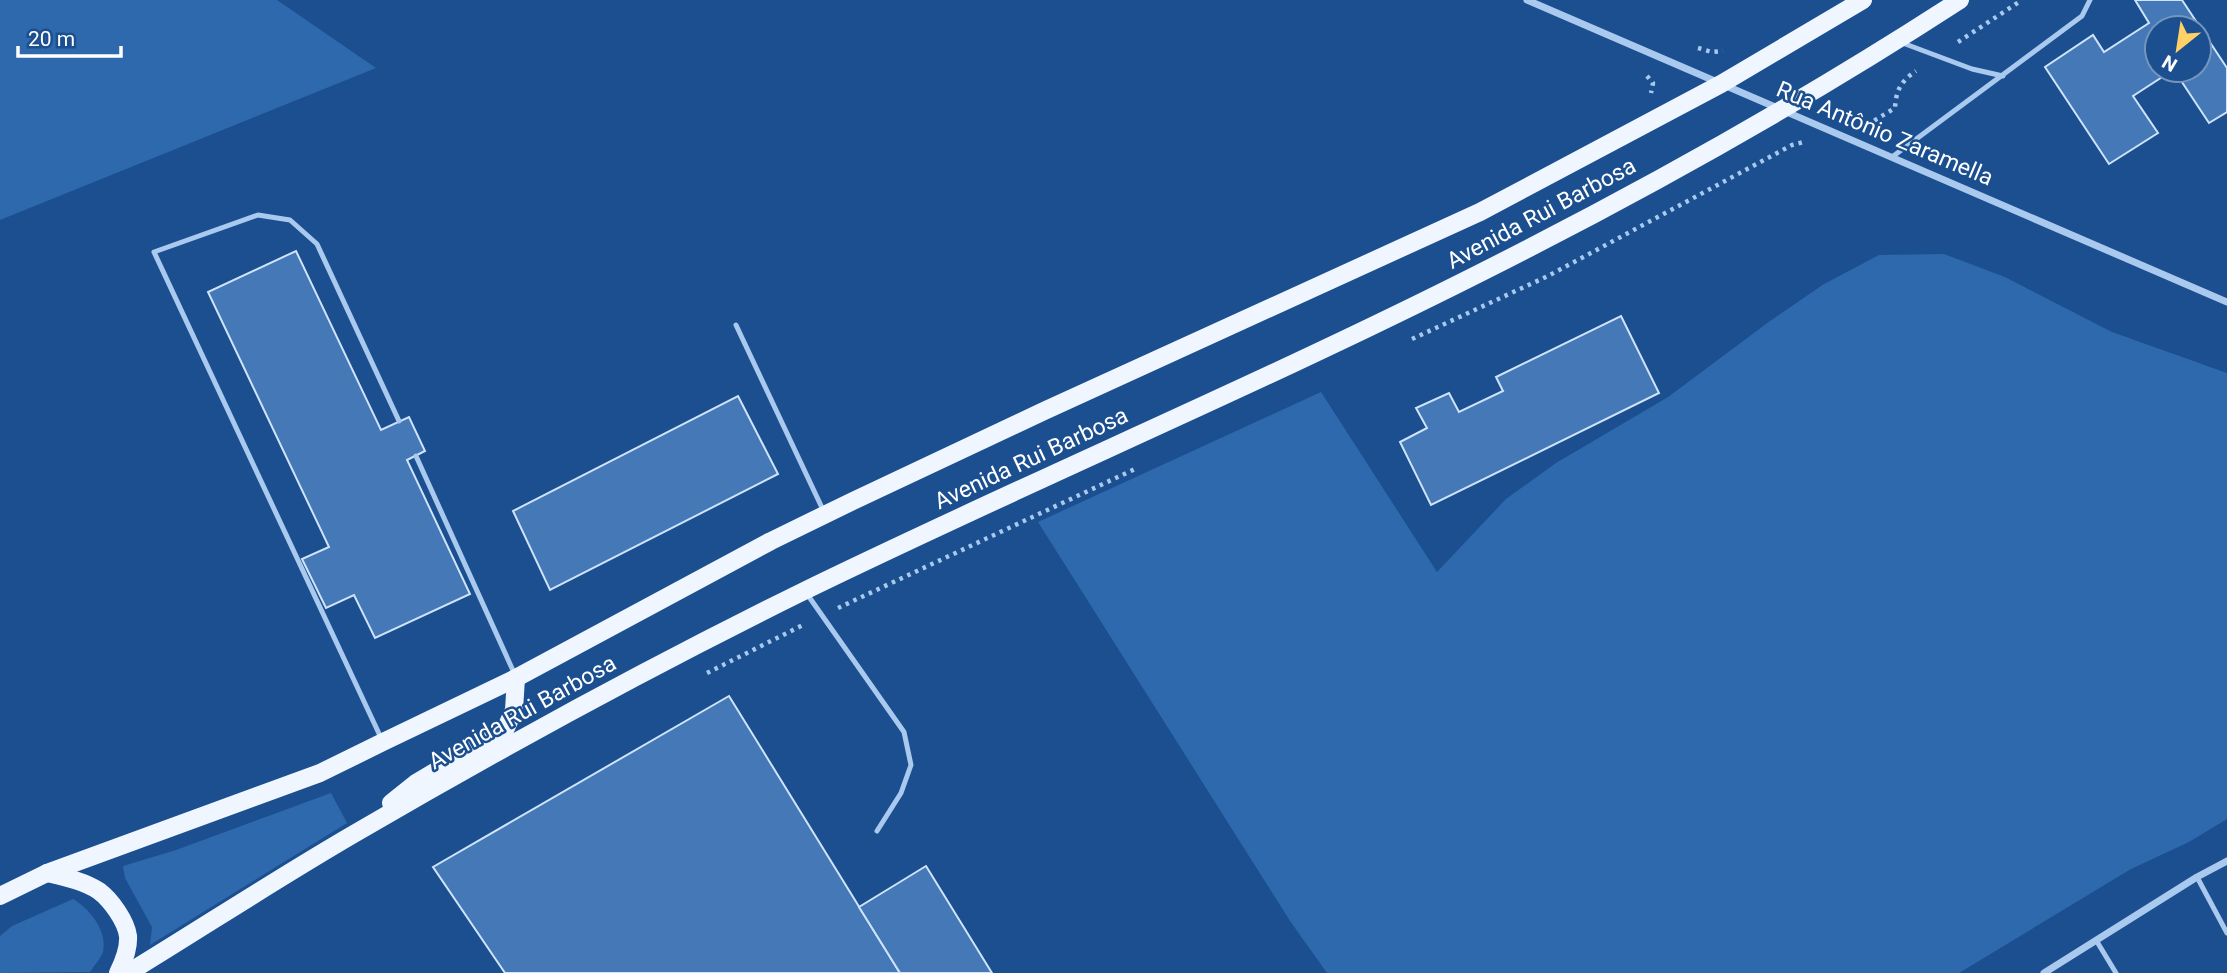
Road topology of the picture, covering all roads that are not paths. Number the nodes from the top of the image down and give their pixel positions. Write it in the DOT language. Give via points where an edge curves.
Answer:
graph roads {
  1 [pos="1527,0"];
  2 [pos="1863,0"];
  3 [pos="1960,0"];
  4 [pos="2091,0"];
  5 [pos="1897,41"];
  6 [pos="2003,76"];
  7 [pos="1721,84"];
  8 [pos="1783,110"];
  9 [pos="1892,157"];
  10 [pos="2227,302"];
  11 [pos="736,324"];
  12 [pos="399,421"];
  13 [pos="416,456"];
  14 [pos="825,515"];
  15 [pos="805,591"];
  16 [pos="516,678"];
  17 [pos="383,743"];
  18 [pos="877,831"];
  19 [pos="356,832"];
  20 [pos="2227,861"];
  21 [pos="47,873"];
  22 [pos="2197,877"];
  23 [pos="0,896"];
  24 [pos="2227,933"];
  25 [pos="2096,940"];
  26 [pos="118,973"];
  27 [pos="128,973"];
  28 [pos="2044,973"];
  29 [pos="2116,973"];
  1 -- 7 [label="street, Rua Antônio Zaramella"];
  2 -- 7 [label="main road, Avenida Rui Barbosa"];
  3 -- 5 [label="main road, Avenida Rui Barbosa"];
  4 -- 6 [label="lane" via="2082,16"];
  5 -- 6 [label="lane"];
  5 -- 8 [label="main road, Avenida Rui Barbosa"];
  6 -- 9 [label="lane"];
  7 -- 8 [label="street, Rua Antônio Zaramella"];
  7 -- 14 [label="main road, Avenida Rui Barbosa" via="1480,212"];
  8 -- 9 [label="street, Rua Antônio Zaramella"];
  8 -- 15 [label="main road, Avenida Rui Barbosa" via="1476,275"];
  9 -- 10 [label="street, Rua Antônio Zaramella"];
  11 -- 14 [label="lane"];
  12 -- 17 [label="lane" via="317,244 290,220 258,215 154,252"];
  13 -- 16 [label="lane"];
  14 -- 16 [label="main road, Avenida Rui Barbosa"];
  15 -- 18 [label="lane" via="904,732 911,765 901,793"];
  15 -- 19 [label="main road, Avenida Rui Barbosa" via="589,702"];
  16 -- 17 [label="main road, Avenida Rui Barbosa"];
  16 -- 19 [label="main road" via="514,710 505,730 416,783"];
  17 -- 21 [label="main road, Avenida Rui Barbosa" via="320,773"];
  19 -- 27 [label="main road, Avenida Rui Barbosa"];
  20 -- 22 [label="street"];
  21 -- 23 [label="main road, Avenida Rui Barbosa"];
  21 -- 26 [label="main road" via="99,892 118,912 128,936"];
  22 -- 24 [label="lane"];
  22 -- 25 [label="street"];
  25 -- 28 [label="street"];
  25 -- 29 [label="lane"];
}
